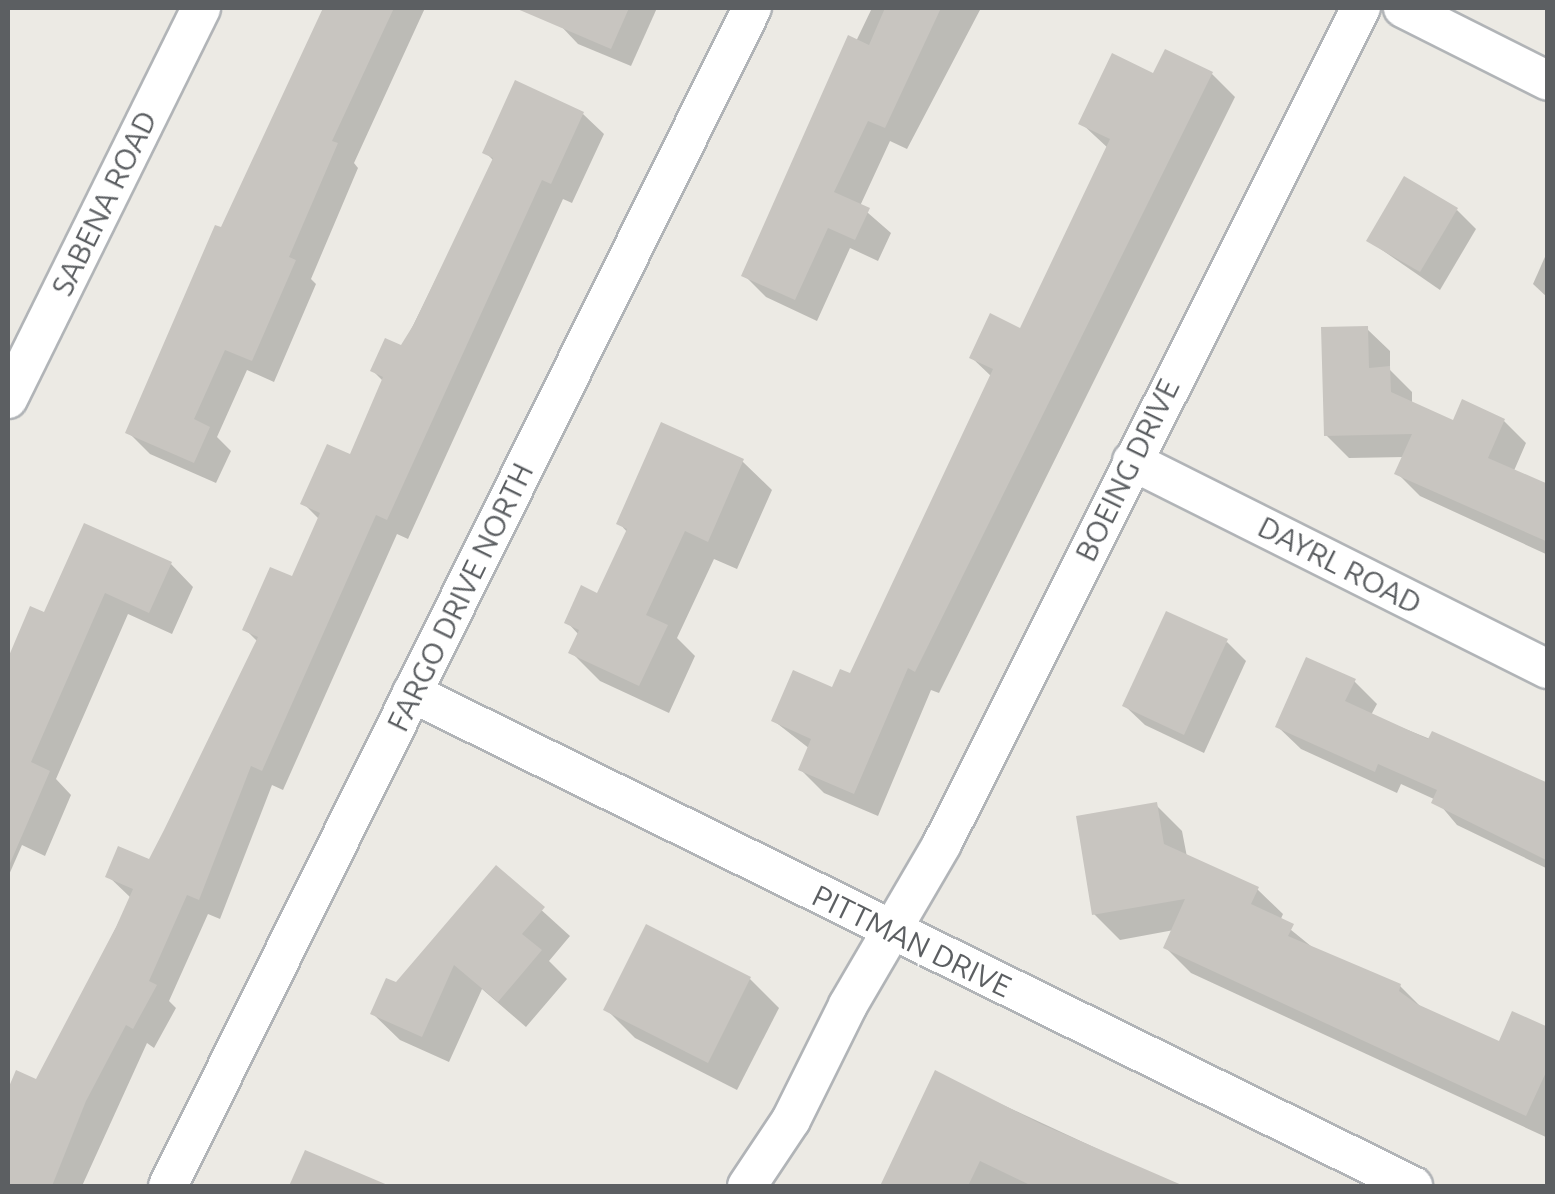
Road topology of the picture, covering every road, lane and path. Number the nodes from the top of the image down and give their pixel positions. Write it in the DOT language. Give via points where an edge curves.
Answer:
graph roads {
  1 [pos="201,8"];
  2 [pos="752,8"];
  3 [pos="1361,8"];
  4 [pos="1403,8"];
  5 [pos="1548,80"];
  6 [pos="8,399"];
  7 [pos="1132,461"];
  8 [pos="1548,669"];
  9 [pos="412,693"];
  10 [pos="892,932"];
  11 [pos="168,1186"];
  12 [pos="747,1186"];
  13 [pos="1413,1186"];
  1 -- 6 [label="street, SABENA ROAD"];
  2 -- 9 [label="street, FARGO DRIVE NORTH"];
  3 -- 7 [label="street, BOEING DRIVE"];
  4 -- 5 [label="street"];
  7 -- 8 [label="street, DAYRL ROAD"];
  7 -- 10 [label="street, BOEING DRIVE"];
  9 -- 10 [label="street, PITTMAN DRIVE"];
  9 -- 11 [label="street, FARGO DRIVE NORTH"];
  10 -- 12 [label="street, BOEING DRIVE" via="791,1120"];
  10 -- 13 [label="street, PITTMAN DRIVE"];
}
